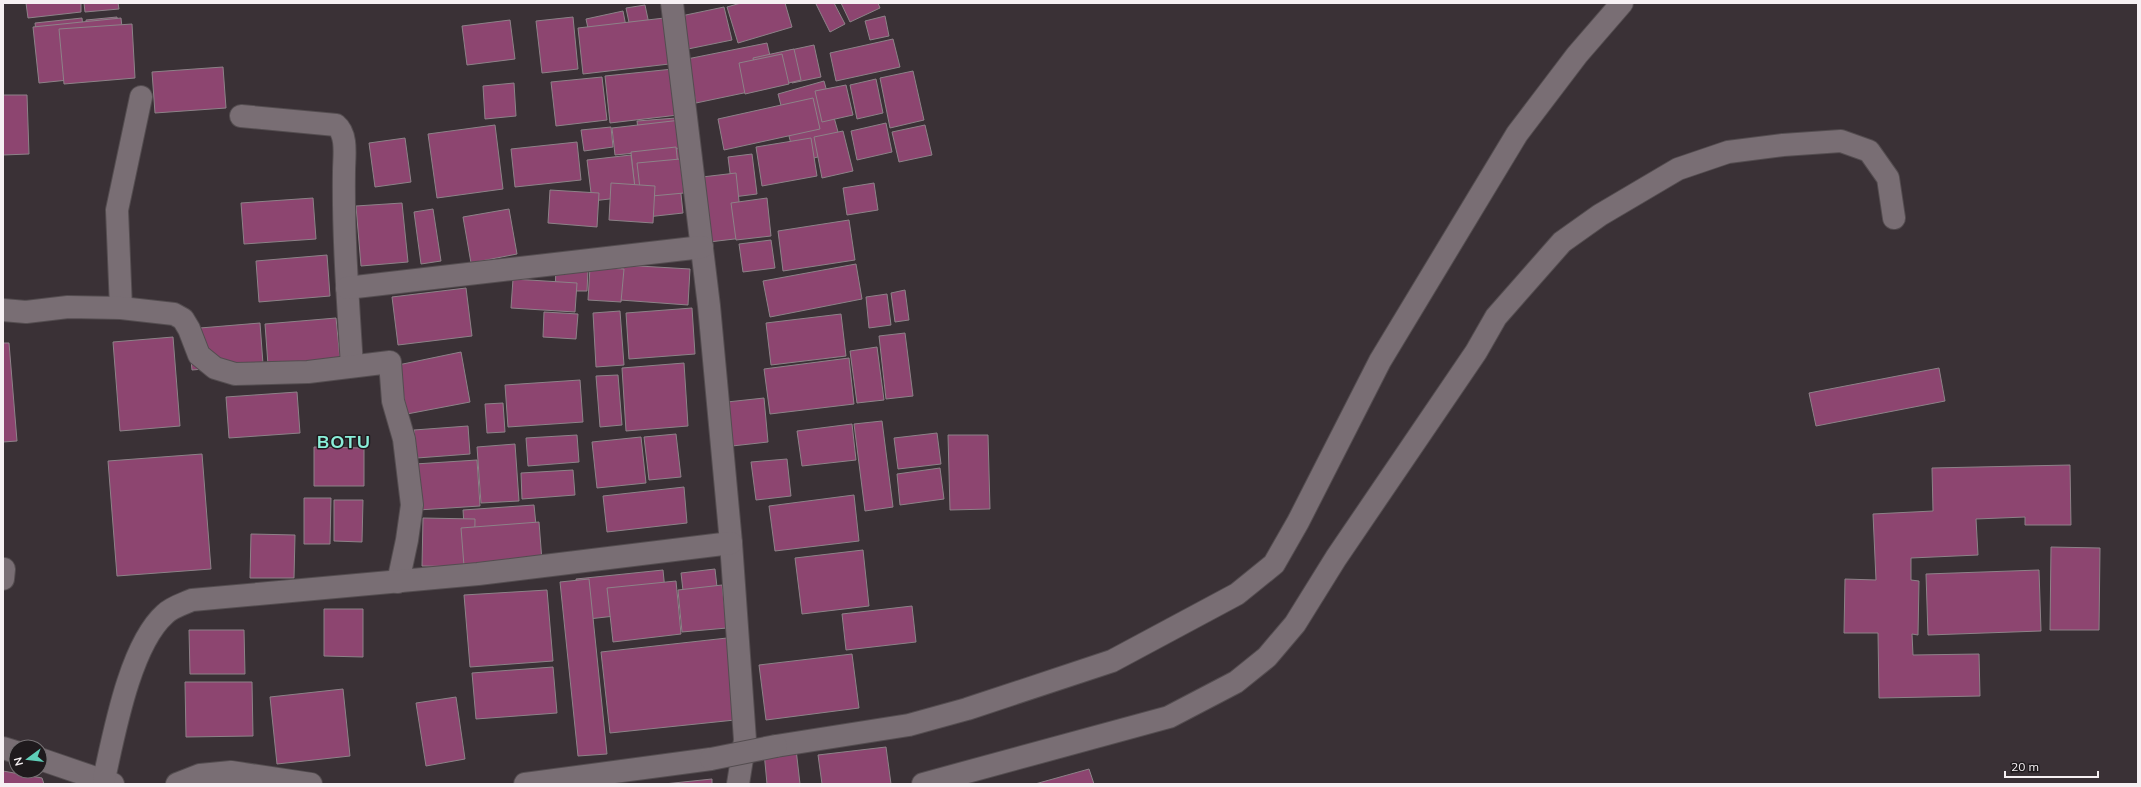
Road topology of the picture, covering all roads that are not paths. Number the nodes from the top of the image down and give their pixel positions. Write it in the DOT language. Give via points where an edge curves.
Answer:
graph roads {
  1 [pos="672,3"];
  2 [pos="1622,3"];
  3 [pos="141,97"];
  4 [pos="241,116"];
  5 [pos="1894,218"];
  6 [pos="702,247"];
  7 [pos="347,288"];
  8 [pos="121,308"];
  9 [pos="3,310"];
  10 [pos="352,366"];
  11 [pos="731,543"];
  12 [pos="398,582"];
  13 [pos="48,762"];
  14 [pos="108,782"];
  15 [pos="177,784"];
  16 [pos="311,784"];
  17 [pos="525,784"];
  18 [pos="738,784"];
  19 [pos="923,784"];
  1 -- 6 [label="street"];
  2 -- 17 [label="street, bridge" via="1577,55 1517,134 1380,361 1274,564 1237,594 1112,661 968,709 909,724 711,759"];
  3 -- 8 [label="street" via="118,210"];
  4 -- 7 [label="street" via="336,125 341,129 344,144"];
  5 -- 19 [label="street" via="1888,178 1869,151 1840,141 1728,152 1678,169 1600,215 1562,242 1496,317 1476,352 1336,558 1295,624 1267,657 1236,682 1169,717"];
  6 -- 7 [label="street"];
  6 -- 11 [label="street"];
  7 -- 10 [label="street"];
  8 -- 9 [label="street" via="68,307 26,312"];
  8 -- 10 [label="street" via="174,314 183,319 200,355 215,368 235,374 308,372"];
  10 -- 12 [label="street" via="390,362 393,401 404,439 412,505"];
  11 -- 12 [label="street"];
  11 -- 18 [label="street" via="745,740"];
  12 -- 14 [label="street" via="192,600 166,613 150,629 132,672 122,703"];
  13 -- 14 [label="street"];
  15 -- 16 [label="street" via="200,774 231,772"];
}
